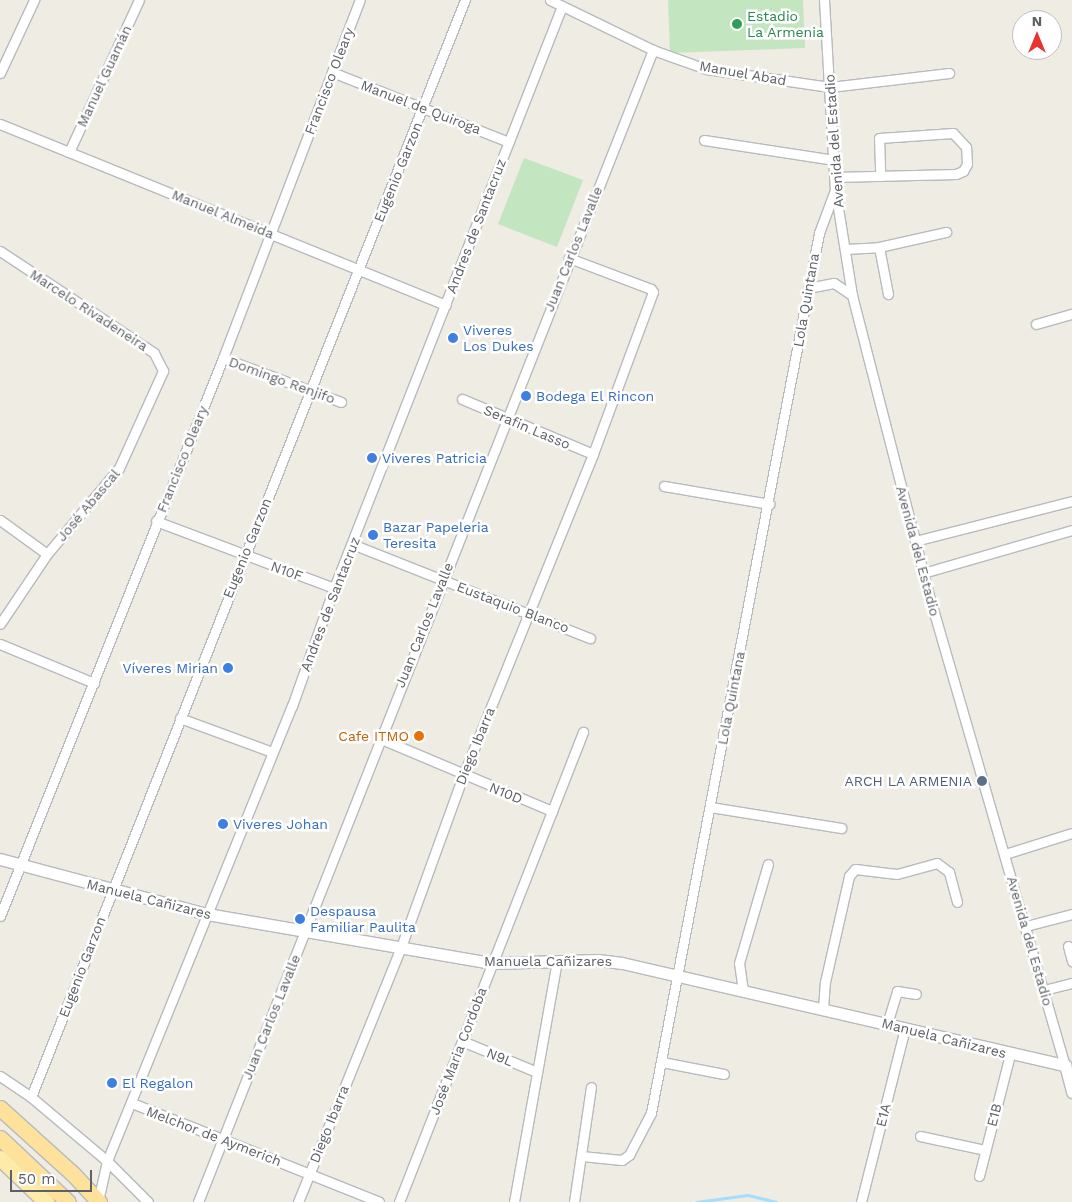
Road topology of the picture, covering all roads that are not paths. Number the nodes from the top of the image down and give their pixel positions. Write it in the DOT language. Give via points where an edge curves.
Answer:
graph roads {
  1 [pos="34,0"];
  2 [pos="139,0"];
  3 [pos="360,0"];
  4 [pos="465,0"];
  5 [pos="550,0"];
  6 [pos="824,0"];
  7 [pos="562,6"];
  8 [pos="653,50"];
  9 [pos="332,72"];
  10 [pos="0,73"];
  11 [pos="949,73"];
  12 [pos="830,87"];
  13 [pos="424,107"];
  14 [pos="0,124"];
  15 [pos="704,140"];
  16 [pos="509,142"];
  17 [pos="69,152"];
  18 [pos="834,160"];
  19 [pos="880,176"];
  20 [pos="834,177"];
  21 [pos="835,189"];
  22 [pos="946,232"];
  23 [pos="271,234"];
  24 [pos="879,247"];
  25 [pos="845,249"];
  26 [pos="0,251"];
  27 [pos="569,258"];
  28 [pos="359,270"];
  29 [pos="808,288"];
  30 [pos="888,294"];
  31 [pos="852,295"];
  32 [pos="446,305"];
  33 [pos="1072,314"];
  34 [pos="1036,324"];
  35 [pos="223,358"];
  36 [pos="161,378"];
  37 [pos="310,393"];
  38 [pos="462,399"];
  39 [pos="341,402"];
  40 [pos="507,419"];
  41 [pos="593,454"];
  42 [pos="664,486"];
  43 [pos="1072,501"];
  44 [pos="769,504"];
  45 [pos="0,520"];
  46 [pos="156,521"];
  47 [pos="1072,530"];
  48 [pos="915,541"];
  49 [pos="352,544"];
  50 [pos="47,554"];
  51 [pos="244,556"];
  52 [pos="923,573"];
  53 [pos="442,579"];
  54 [pos="334,588"];
  55 [pos="529,614"];
  56 [pos="0,624"];
  57 [pos="590,638"];
  58 [pos="0,644"];
  59 [pos="94,683"];
  60 [pos="180,718"];
  61 [pos="583,732"];
  62 [pos="378,738"];
  63 [pos="272,752"];
  64 [pos="463,776"];
  65 [pos="710,807"];
  66 [pos="552,811"];
  67 [pos="841,828"];
  68 [pos="1072,834"];
  69 [pos="1005,854"];
  70 [pos="0,859"];
  71 [pos="20,864"];
  72 [pos="768,864"];
  73 [pos="112,890"];
  74 [pos="957,902"];
  75 [pos="206,914"];
  76 [pos="1072,914"];
  77 [pos="0,916"];
  78 [pos="1026,926"];
  79 [pos="305,932"];
  80 [pos="1068,946"];
  81 [pos="401,947"];
  82 [pos="1072,960"];
  83 [pos="557,961"];
  84 [pos="492,963"];
  85 [pos="679,976"];
  86 [pos="1072,983"];
  87 [pos="1044,990"];
  88 [pos="743,991"];
  89 [pos="916,994"];
  90 [pos="823,1009"];
  91 [pos="887,1024"];
  92 [pos="905,1028"];
  93 [pos="462,1041"];
  94 [pos="1010,1054"];
  95 [pos="662,1062"];
  96 [pos="1065,1065"];
  97 [pos="537,1072"];
  98 [pos="724,1074"];
  99 [pos="0,1076"];
  100 [pos="591,1087"];
  101 [pos="1072,1092"];
  102 [pos="31,1097"];
  103 [pos="132,1103"];
  104 [pos="0,1108"];
  105 [pos="920,1136"];
  106 [pos="0,1138"];
  107 [pos="222,1140"];
  108 [pos="985,1150"];
  109 [pos="581,1156"];
  110 [pos="0,1158"];
  111 [pos="107,1161"];
  112 [pos="309,1173"];
  113 [pos="979,1176"];
  114 [pos="99,1201"];
  115 [pos="46,1202"];
  116 [pos="68,1202"];
  117 [pos="148,1202"];
  118 [pos="198,1202"];
  119 [pos="298,1202"];
  120 [pos="379,1202"];
  121 [pos="399,1202"];
  122 [pos="514,1202"];
  123 [pos="574,1202"];
  124 [pos="861,1202"];
  1 -- 10 [label="street"];
  2 -- 17 [label="street, Manuel Guamán"];
  3 -- 9 [label="street, Francisco Oleary"];
  4 -- 13 [label="street, Eugenio Garzon"];
  5 -- 7 [label="street, Manuel Abad"];
  6 -- 12 [label="street, Avenida del Estadio"];
  7 -- 8 [label="street, Manuel Abad"];
  7 -- 16 [label="street, Andres de Santacruz"];
  8 -- 12 [label="street, Manuel Abad" via="706,69"];
  8 -- 27 [label="street, Juan Carlos Lavalle"];
  9 -- 13 [label="street, Manuel de Quiroga"];
  9 -- 23 [label="street, Francisco Oleary"];
  11 -- 12 [label="street, Manuel Abad"];
  12 -- 18 [label="street, Avenida del Estadio"];
  13 -- 16 [label="street, Manuel de Quiroga"];
  13 -- 28 [label="street, Eugenio Garzon"];
  14 -- 17 [label="street, Manuel Almeida"];
  15 -- 18 [label="street"];
  16 -- 32 [label="street, Andres de Santacruz"];
  17 -- 23 [label="street, Manuel Almeida"];
  18 -- 20 [label="street, Avenida del Estadio"];
  19 -- 19 [label="street" via="956,174 964,171 967,164 966,147 953,133 879,138"];
  19 -- 20 [label="street"];
  20 -- 21 [label="street, Avenida del Estadio"];
  21 -- 25 [label="street, Avenida del Estadio"];
  21 -- 29 [label="street, Lola Quintana" via="819,232"];
  22 -- 24 [label="street"];
  23 -- 28 [label="street, Manuel Almeida"];
  23 -- 35 [label="street, Francisco Oleary"];
  24 -- 25 [label="street"];
  24 -- 30 [label="street"];
  25 -- 31 [label="street, Avenida del Estadio"];
  26 -- 36 [label="street, Marcelo Rivadeneira" via="154,353 162,364"];
  27 -- 40 [label="street, Juan Carlos Lavalle"];
  27 -- 41 [label="street, Diego Ibarra" via="652,290"];
  28 -- 32 [label="street, Manuel Almeida"];
  28 -- 37 [label="street, Eugenio Garzon"];
  29 -- 31 [label="street" via="834,283"];
  29 -- 44 [label="street, Lola Quintana"];
  31 -- 48 [label="street, Avenida del Estadio"];
  32 -- 49 [label="street, Andres de Santacruz"];
  33 -- 34 [label="street"];
  35 -- 37 [label="street, Domingo Renjifo"];
  35 -- 46 [label="street, Francisco Oleary"];
  36 -- 50 [label="street, José Abascal" via="119,468"];
  37 -- 39 [label="street, Domingo Renjifo"];
  37 -- 51 [label="street, Eugenio Garzon"];
  38 -- 40 [label="street, Serafin Lasso"];
  40 -- 41 [label="street, Serafin Lasso"];
  40 -- 53 [label="street, Juan Carlos Lavalle"];
  41 -- 55 [label="street, Diego Ibarra"];
  42 -- 44 [label="street"];
  43 -- 48 [label="street"];
  44 -- 65 [label="street, Lola Quintana"];
  45 -- 50 [label="street"];
  46 -- 51 [label="street, N10F"];
  46 -- 59 [label="street, Francisco Oleary"];
  47 -- 52 [label="street"];
  48 -- 52 [label="street, Avenida del Estadio"];
  49 -- 53 [label="street, Eustaquio Blanco"];
  49 -- 54 [label="street, Andres de Santacruz"];
  50 -- 56 [label="street, José Abascal"];
  51 -- 54 [label="street, N10F"];
  51 -- 60 [label="street, Eugenio Garzon"];
  52 -- 69 [label="street, Avenida del Estadio"];
  53 -- 55 [label="street, Eustaquio Blanco"];
  53 -- 62 [label="street, Juan Carlos Lavalle"];
  54 -- 63 [label="street, Andres de Santacruz"];
  55 -- 57 [label="street, Eustaquio Blanco"];
  55 -- 64 [label="street, Diego Ibarra"];
  58 -- 59 [label="street"];
  59 -- 71 [label="street, Francisco Oleary"];
  60 -- 63 [label="street"];
  60 -- 73 [label="street, Eugenio Garzon"];
  61 -- 66 [label="street, José Maria Cordoba"];
  62 -- 64 [label="street, N10D"];
  62 -- 79 [label="street, Juan Carlos Lavalle"];
  63 -- 75 [label="street, Andres de Santacruz"];
  64 -- 66 [label="street, N10D"];
  64 -- 81 [label="street, Diego Ibarra"];
  65 -- 67 [label="street"];
  65 -- 85 [label="street, Lola Quintana"];
  66 -- 84 [label="street, José Maria Cordoba"];
  68 -- 69 [label="street"];
  69 -- 78 [label="street, Avenida del Estadio"];
  70 -- 71 [label="street, Manuela Cañizares"];
  71 -- 73 [label="street, Manuela Cañizares"];
  71 -- 77 [label="street, Francisco Oleary"];
  72 -- 88 [label="street" via="739,963"];
  73 -- 75 [label="street, Manuela Cañizares"];
  73 -- 102 [label="street, Eugenio Garzon"];
  74 -- 90 [label="street" via="949,872 941,865 933,863 897,874 855,869 849,876 825,982"];
  75 -- 79 [label="street, Manuela Cañizares"];
  75 -- 103 [label="street, Andres de Santacruz"];
  76 -- 78 [label="street"];
  78 -- 87 [label="street, Avenida del Estadio"];
  79 -- 81 [label="street, Manuela Cañizares"];
  79 -- 107 [label="street, Juan Carlos Lavalle"];
  80 -- 82 [label="street"];
  81 -- 84 [label="street, Manuela Cañizares"];
  81 -- 112 [label="street, Diego Ibarra"];
  83 -- 84 [label="street, Manuela Cañizares"];
  83 -- 85 [label="street, Manuela Cañizares" via="614,961"];
  83 -- 97 [label="street"];
  84 -- 93 [label="street, José Maria Cordoba"];
  85 -- 88 [label="street, Manuela Cañizares"];
  85 -- 95 [label="street, Lola Quintana"];
  86 -- 87 [label="street"];
  87 -- 96 [label="street, Avenida del Estadio"];
  88 -- 90 [label="street, Manuela Cañizares"];
  89 -- 91 [label="street" via="897,991"];
  90 -- 91 [label="street, Manuela Cañizares"];
  91 -- 92 [label="street, Manuela Cañizares"];
  92 -- 94 [label="street, Manuela Cañizares"];
  92 -- 124 [label="street, E1A"];
  93 -- 97 [label="street, N9L"];
  93 -- 121 [label="street, José Maria Cordoba"];
  94 -- 96 [label="street, Manuela Cañizares"];
  94 -- 108 [label="street, E1B"];
  95 -- 98 [label="street"];
  95 -- 109 [label="street, Lola Quintana" via="651,1113 629,1155 612,1160"];
  96 -- 101 [label="street, Avenida del Estadio"];
  97 -- 122 [label="street"];
  99 -- 102 [label="street"];
  100 -- 109 [label="street"];
  102 -- 111 [label="street"];
  103 -- 107 [label="street, Melchor de Aymerich"];
  103 -- 111 [label="street, Andres de Santacruz"];
  104 -- 114 [label="highway"];
  105 -- 108 [label="street"];
  106 -- 116 [label="highway"];
  107 -- 112 [label="street, Melchor de Aymerich"];
  107 -- 118 [label="street, Juan Carlos Lavalle"];
  108 -- 113 [label="street, E1B"];
  109 -- 123 [label="street"];
  110 -- 115 [label="main road"];
  111 -- 114 [label="street, Andres de Santacruz"];
  111 -- 117 [label="street"];
  112 -- 119 [label="street, Diego Ibarra"];
  112 -- 120 [label="street, Melchor de Aymerich"];
}
